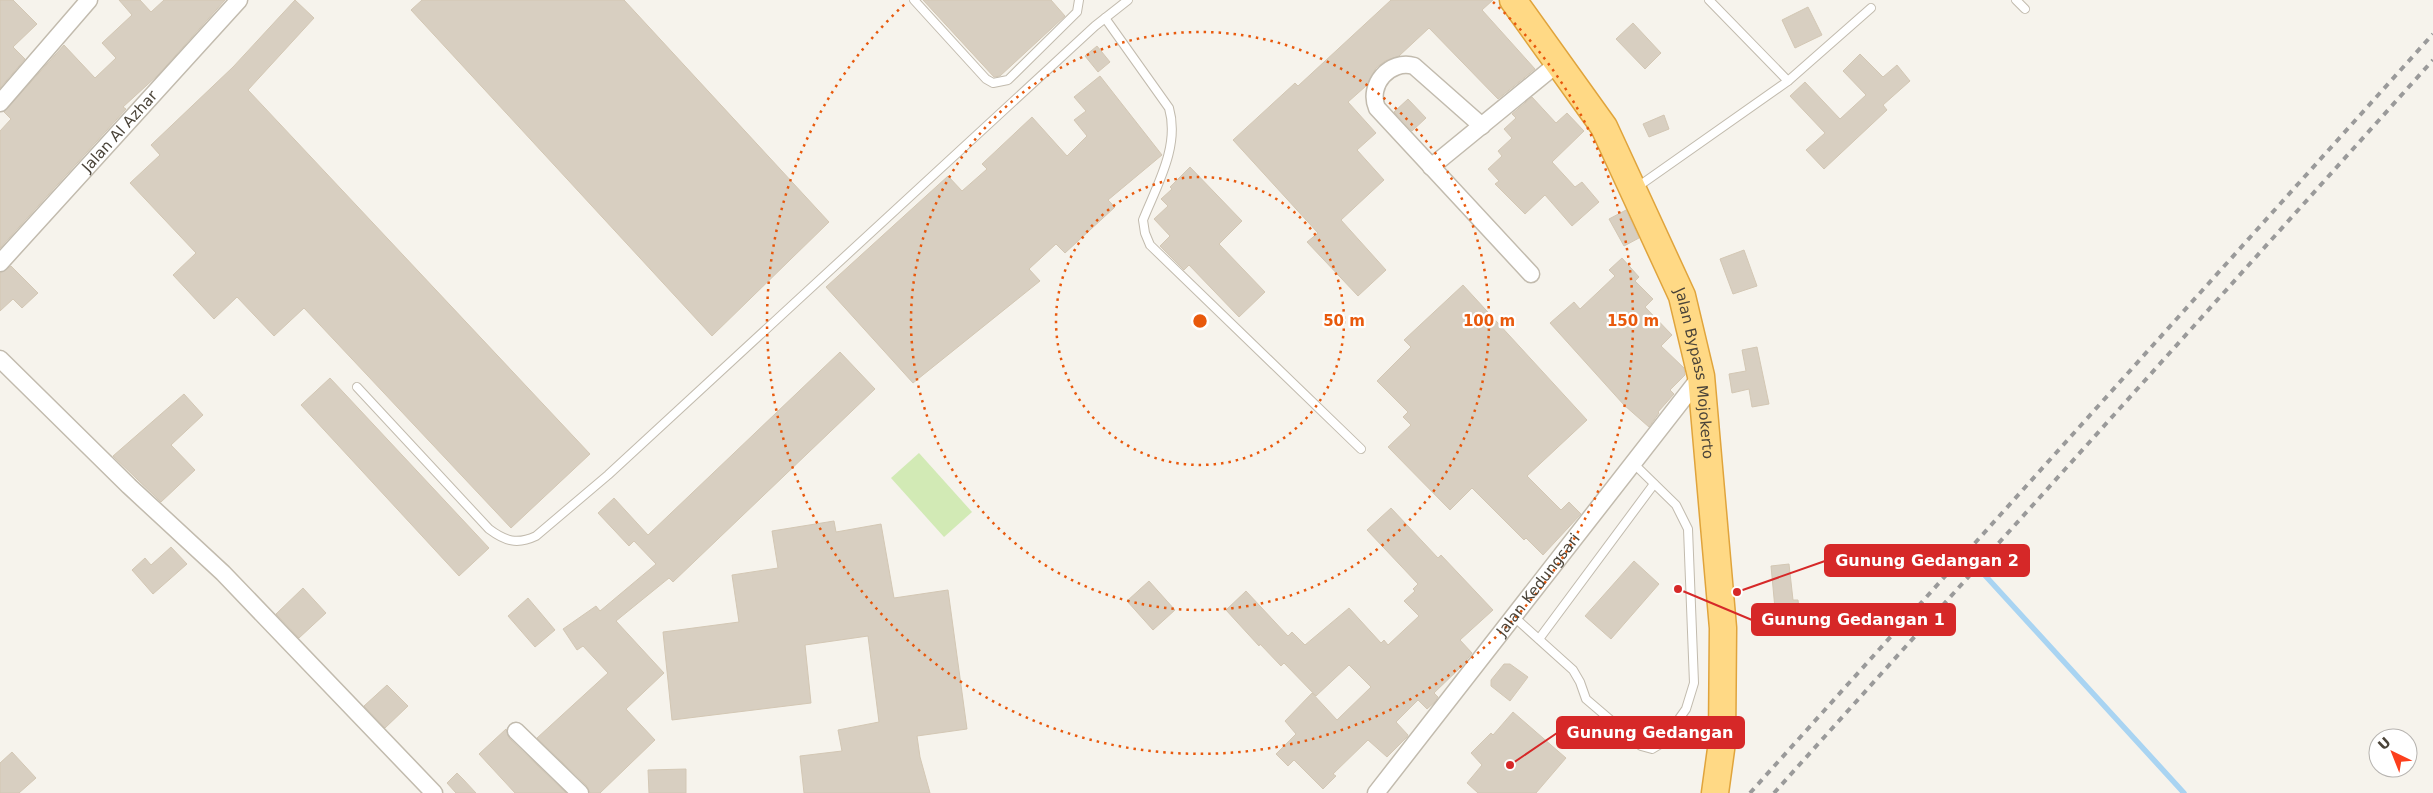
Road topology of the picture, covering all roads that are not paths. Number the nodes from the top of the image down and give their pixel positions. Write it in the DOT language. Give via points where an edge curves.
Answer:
graph roads {
  1 [pos="89,0"];
  2 [pos="239,0"];
  3 [pos="914,0"];
  4 [pos="1079,0"];
  5 [pos="1128,0"];
  6 [pos="1513,0"];
  7 [pos="1709,0"];
  8 [pos="2016,0"];
  9 [pos="1871,8"];
  10 [pos="2025,9"];
  11 [pos="1105,18"];
  12 [pos="1557,64"];
  13 [pos="1788,81"];
  14 [pos="0,103"];
  15 [pos="1482,126"];
  16 [pos="1432,167"];
  17 [pos="1632,190"];
  18 [pos="0,263"];
  19 [pos="1532,274"];
  20 [pos="0,359"];
  21 [pos="1701,376"];
  22 [pos="357,387"];
  23 [pos="1361,449"];
  24 [pos="1632,463"];
  25 [pos="1654,484"];
  26 [pos="1513,616"];
  27 [pos="1539,639"];
  28 [pos="516,731"];
  29 [pos="434,793"];
  30 [pos="580,793"];
  31 [pos="1376,793"];
  32 [pos="1715,793"];
  1 -- 14 [label="street"];
  2 -- 18 [label="street, Jalan Al Azhar"];
  3 -- 4 [label="lane" via="993,83 1008,80 1077,12"];
  5 -- 11 [label="lane"];
  6 -- 12 [label="highway, Jalan Bypass Mojokerto"];
  7 -- 13 [label="lane"];
  8 -- 10 [label="lane"];
  9 -- 13 [label="lane"];
  11 -- 22 [label="lane" via="608,475 536,536 511,542 489,530"];
  11 -- 23 [label="lane" via="1169,108 1174,124 1173,142 1143,220 1144,233 1150,245"];
  12 -- 15 [label="street"];
  12 -- 17 [label="highway, Jalan Bypass Mojokerto" via="1604,127"];
  13 -- 17 [label="lane"];
  15 -- 16 [label="street"];
  15 -- 16 [label="street" via="1414,66 1401,65 1389,71 1376,88 1374,101"];
  16 -- 19 [label="street"];
  17 -- 21 [label="highway, Jalan Bypass Mojokerto" via="1682,296"];
  20 -- 29 [label="street" via="223,573"];
  21 -- 24 [label="street, Jalan Kedungsari"];
  21 -- 32 [label="highway, Jalan Bypass Mojokerto" via="1723,628 1722,742"];
  24 -- 25 [label="lane"];
  24 -- 26 [label="street, Jalan Kedungsari"];
  25 -- 27 [label="lane"];
  25 -- 27 [label="lane" via="1676,505 1688,529 1694,683 1686,709 1662,743 1652,749 1641,746 1586,699 1573,670"];
  26 -- 27 [label="lane"];
  26 -- 31 [label="street, Jalan Kedungsari"];
  28 -- 30 [label="street"];
}
